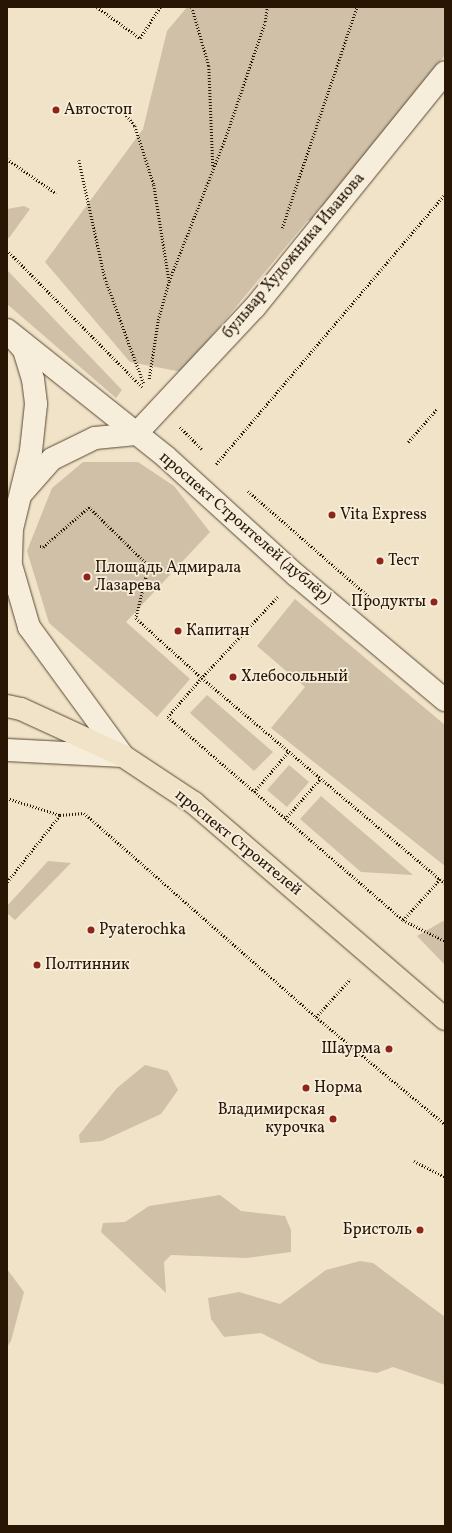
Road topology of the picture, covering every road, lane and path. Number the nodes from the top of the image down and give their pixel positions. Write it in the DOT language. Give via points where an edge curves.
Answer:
graph roads {
  1 [pos="97,7"];
  2 [pos="160,7"];
  3 [pos="192,7"];
  4 [pos="267,7"];
  5 [pos="357,7"];
  6 [pos="445,72"];
  7 [pos="119,106"];
  8 [pos="7,159"];
  9 [pos="79,160"];
  10 [pos="213,168"];
  11 [pos="56,193"];
  12 [pos="445,194"];
  13 [pos="280,232"];
  14 [pos="9,252"];
  15 [pos="169,281"];
  16 [pos="7,330"];
  17 [pos="148,385"];
  18 [pos="161,406"];
  19 [pos="437,409"];
  20 [pos="136,434"];
  21 [pos="408,442"];
  22 [pos="205,452"];
  23 [pos="210,458"];
  24 [pos="216,464"];
  25 [pos="222,468"];
  26 [pos="244,488"];
  27 [pos="18,497"];
  28 [pos="7,519"];
  29 [pos="42,547"];
  30 [pos="319,553"];
  31 [pos="297,576"];
  32 [pos="376,603"];
  33 [pos="202,678"];
  34 [pos="445,700"];
  35 [pos="7,706"];
  36 [pos="7,750"];
  37 [pos="288,752"];
  38 [pos="123,756"];
  39 [pos="320,779"];
  40 [pos="254,792"];
  41 [pos="7,798"];
  42 [pos="60,815"];
  43 [pos="285,819"];
  44 [pos="440,878"];
  45 [pos="7,882"];
  46 [pos="445,883"];
  47 [pos="403,920"];
  48 [pos="445,941"];
  49 [pos="350,979"];
  50 [pos="316,1017"];
  51 [pos="445,1019"];
  52 [pos="445,1124"];
  53 [pos="414,1161"];
  54 [pos="445,1176"];
  1 -- 2 [label="path" via="140,38"];
  3 -- 10 [label="path" via="209,66"];
  4 -- 10 [label="path" via="265,22"];
  5 -- 13 [label="path"];
  6 -- 18 [label="street, бульвар Художника Иванова" via="255,307"];
  7 -- 15 [label="path" via="135,126 154,184"];
  8 -- 11 [label="path"];
  9 -- 14 [label="path" via="105,278 146,392"];
  10 -- 15 [label="path"];
  12 -- 24 [label="path"];
  15 -- 17 [label="path" via="158,320"];
  16 -- 20 [label="street, проспект Строителей (дублёр)"];
  16 -- 27 [label="street" via="24,350 33,379 36,404 31,451"];
  18 -- 20 [label="street, бульвар Художника Иванова"];
  18 -- 22 [label="path"];
  19 -- 21 [label="path"];
  20 -- 27 [label="street" via="95,438 52,459"];
  20 -- 31 [label="street, проспект Строителей (дублёр)" via="166,457"];
  23 -- 24 [label="path"];
  24 -- 25 [label="path"];
  26 -- 30 [label="path"];
  27 -- 28 [label="street"];
  27 -- 38 [label="street" via="12,529 11,565 30,627"];
  29 -- 33 [label="path" via="89,507 149,566 136,618"];
  30 -- 31 [label="path"];
  30 -- 32 [label="path"];
  31 -- 33 [label="path"];
  31 -- 34 [label="street, проспект Строителей (дублёр)"];
  33 -- 37 [label="path"];
  33 -- 40 [label="path" via="168,717"];
  35 -- 38 [label="main road, проспект Строителей" via="21,709"];
  36 -- 38 [label="street"];
  37 -- 39 [label="path"];
  37 -- 40 [label="path"];
  38 -- 51 [label="main road, проспект Строителей" via="194,803"];
  39 -- 43 [label="path"];
  39 -- 44 [label="path"];
  40 -- 43 [label="path"];
  41 -- 42 [label="path"];
  42 -- 45 [label="path"];
  42 -- 50 [label="path" via="84,813"];
  43 -- 47 [label="path"];
  44 -- 46 [label="path"];
  44 -- 47 [label="path"];
  47 -- 48 [label="path"];
  49 -- 50 [label="path"];
  50 -- 52 [label="path"];
  53 -- 54 [label="path"];
}
